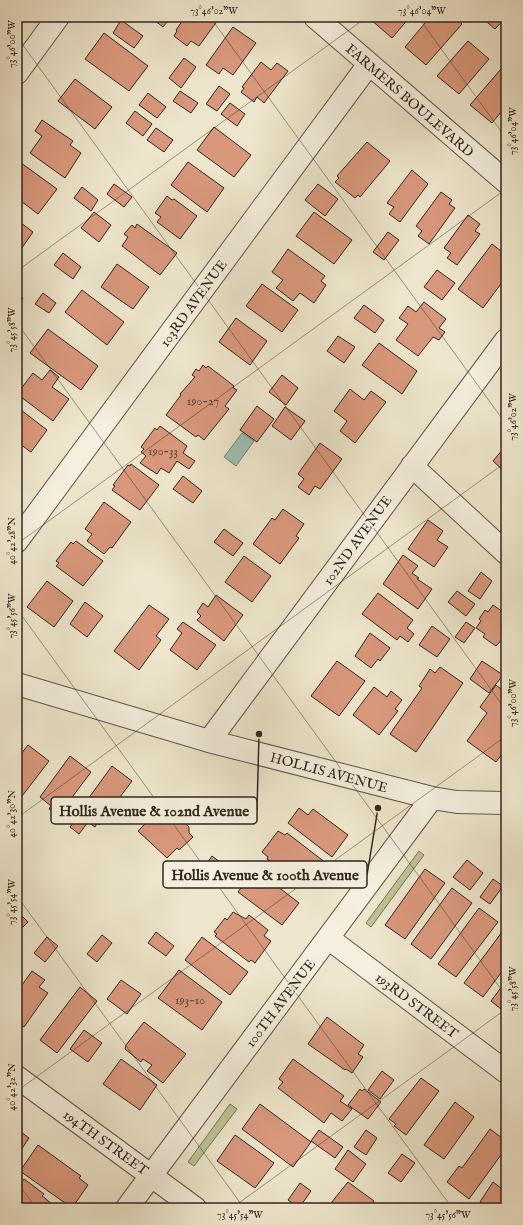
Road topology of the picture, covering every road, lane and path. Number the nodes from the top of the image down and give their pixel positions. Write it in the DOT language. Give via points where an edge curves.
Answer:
graph roads {
  1 [pos="58,17"];
  2 [pos="315,17"];
  3 [pos="20,62"];
  4 [pos="369,64"];
  5 [pos="506,182"];
  6 [pos="506,340"];
  7 [pos="412,466"];
  8 [pos="17,541"];
  9 [pos="506,553"];
  10 [pos="17,684"];
  11 [pos="209,741"];
  12 [pos="432,798"];
  13 [pos="506,803"];
  14 [pos="328,938"];
  15 [pos="506,1072"];
  16 [pos="17,1076"];
  17 [pos="152,1176"];
  18 [pos="128,1208"];
  19 [pos="195,1208"];
  1 -- 3 [label="street"];
  2 -- 4 [label="street, FARMERS BOULEVARD"];
  4 -- 5 [label="street, FARMERS BOULEVARD"];
  4 -- 8 [label="street, 103RD AVENUE"];
  6 -- 7 [label="street, 102ND AVENUE"];
  7 -- 9 [label="street"];
  7 -- 11 [label="street, 102ND AVENUE"];
  10 -- 11 [label="street, HOLLIS AVENUE"];
  11 -- 12 [label="street, HOLLIS AVENUE"];
  12 -- 13 [label="street, HOLLIS AVENUE" via="457,802"];
  12 -- 14 [label="street, 100TH AVENUE"];
  14 -- 15 [label="street, 193RD STREET"];
  14 -- 17 [label="street, 100TH AVENUE"];
  16 -- 17 [label="street, 194TH STREET"];
  17 -- 18 [label="street, 100TH AVENUE"];
  17 -- 19 [label="street, 194TH STREET"];
}
